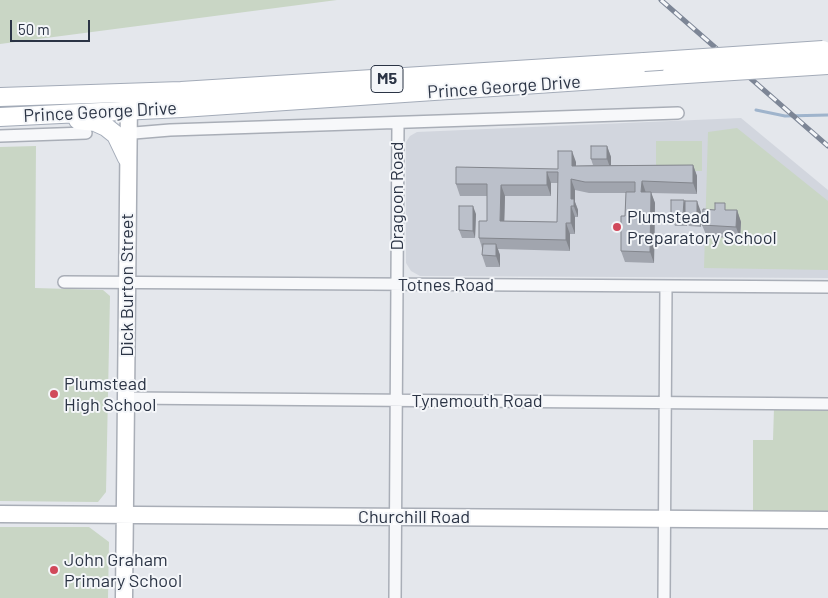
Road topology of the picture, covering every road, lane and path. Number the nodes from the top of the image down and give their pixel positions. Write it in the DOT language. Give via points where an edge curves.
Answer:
graph roads {
  1 [pos="826,55"];
  2 [pos="129,93"];
  3 [pos="0,97"];
  4 [pos="129,111"];
  5 [pos="678,113"];
  6 [pos="1,117"];
  7 [pos="398,124"];
  8 [pos="86,133"];
  9 [pos="123,134"];
  10 [pos="0,136"];
  11 [pos="127,158"];
  12 [pos="64,282"];
  13 [pos="128,282"];
  14 [pos="396,284"];
  15 [pos="666,286"];
  16 [pos="828,287"];
  17 [pos="127,398"];
  18 [pos="396,401"];
  19 [pos="665,402"];
  20 [pos="828,404"];
  21 [pos="0,514"];
  22 [pos="124,515"];
  23 [pos="395,517"];
  24 [pos="664,519"];
  25 [pos="828,520"];
  26 [pos="124,598"];
  27 [pos="394,598"];
  28 [pos="664,598"];
  1 -- 2 [label="main road, Prince George Drive / M5, bridge" via="644,62"];
  1 -- 4 [label="main road, Prince George Drive / M5, bridge" via="671,76"];
  2 -- 3 [label="main road, Prince George Drive / M5"];
  2 -- 4 [label="street"];
  4 -- 6 [label="main road, Prince George Drive / M5"];
  4 -- 9 [label="street"];
  5 -- 7 [label="street, Prince George Drive"];
  6 -- 9 [label="main road" via="88,120"];
  7 -- 9 [label="street, Prince George Drive"];
  7 -- 14 [label="street, Dragoon Road"];
  8 -- 10 [label="street"];
  9 -- 11 [label="main road"];
  11 -- 13 [label="street, Dick Burton Street"];
  12 -- 13 [label="street, Totnes Road"];
  13 -- 14 [label="street, Totnes Road"];
  13 -- 17 [label="street, Dick Burton Street"];
  14 -- 15 [label="street, Totnes Road"];
  14 -- 18 [label="street, Dragoon Road"];
  15 -- 16 [label="street, Totnes Road"];
  15 -- 19 [label="street"];
  17 -- 18 [label="street, Tynemouth Road"];
  17 -- 22 [label="street, Dick Burton Street"];
  18 -- 19 [label="street, Tynemouth Road"];
  18 -- 23 [label="street, Dragoon Road"];
  19 -- 20 [label="street, Tynemouth Road"];
  19 -- 24 [label="street"];
  21 -- 22 [label="street, Churchill Road"];
  22 -- 23 [label="street, Churchill Road"];
  22 -- 26 [label="street, Dick Burton Street"];
  23 -- 24 [label="street, Churchill Road"];
  23 -- 27 [label="street, Dragoon Road"];
  24 -- 25 [label="street, Churchill Road"];
  24 -- 28 [label="street"];
}
